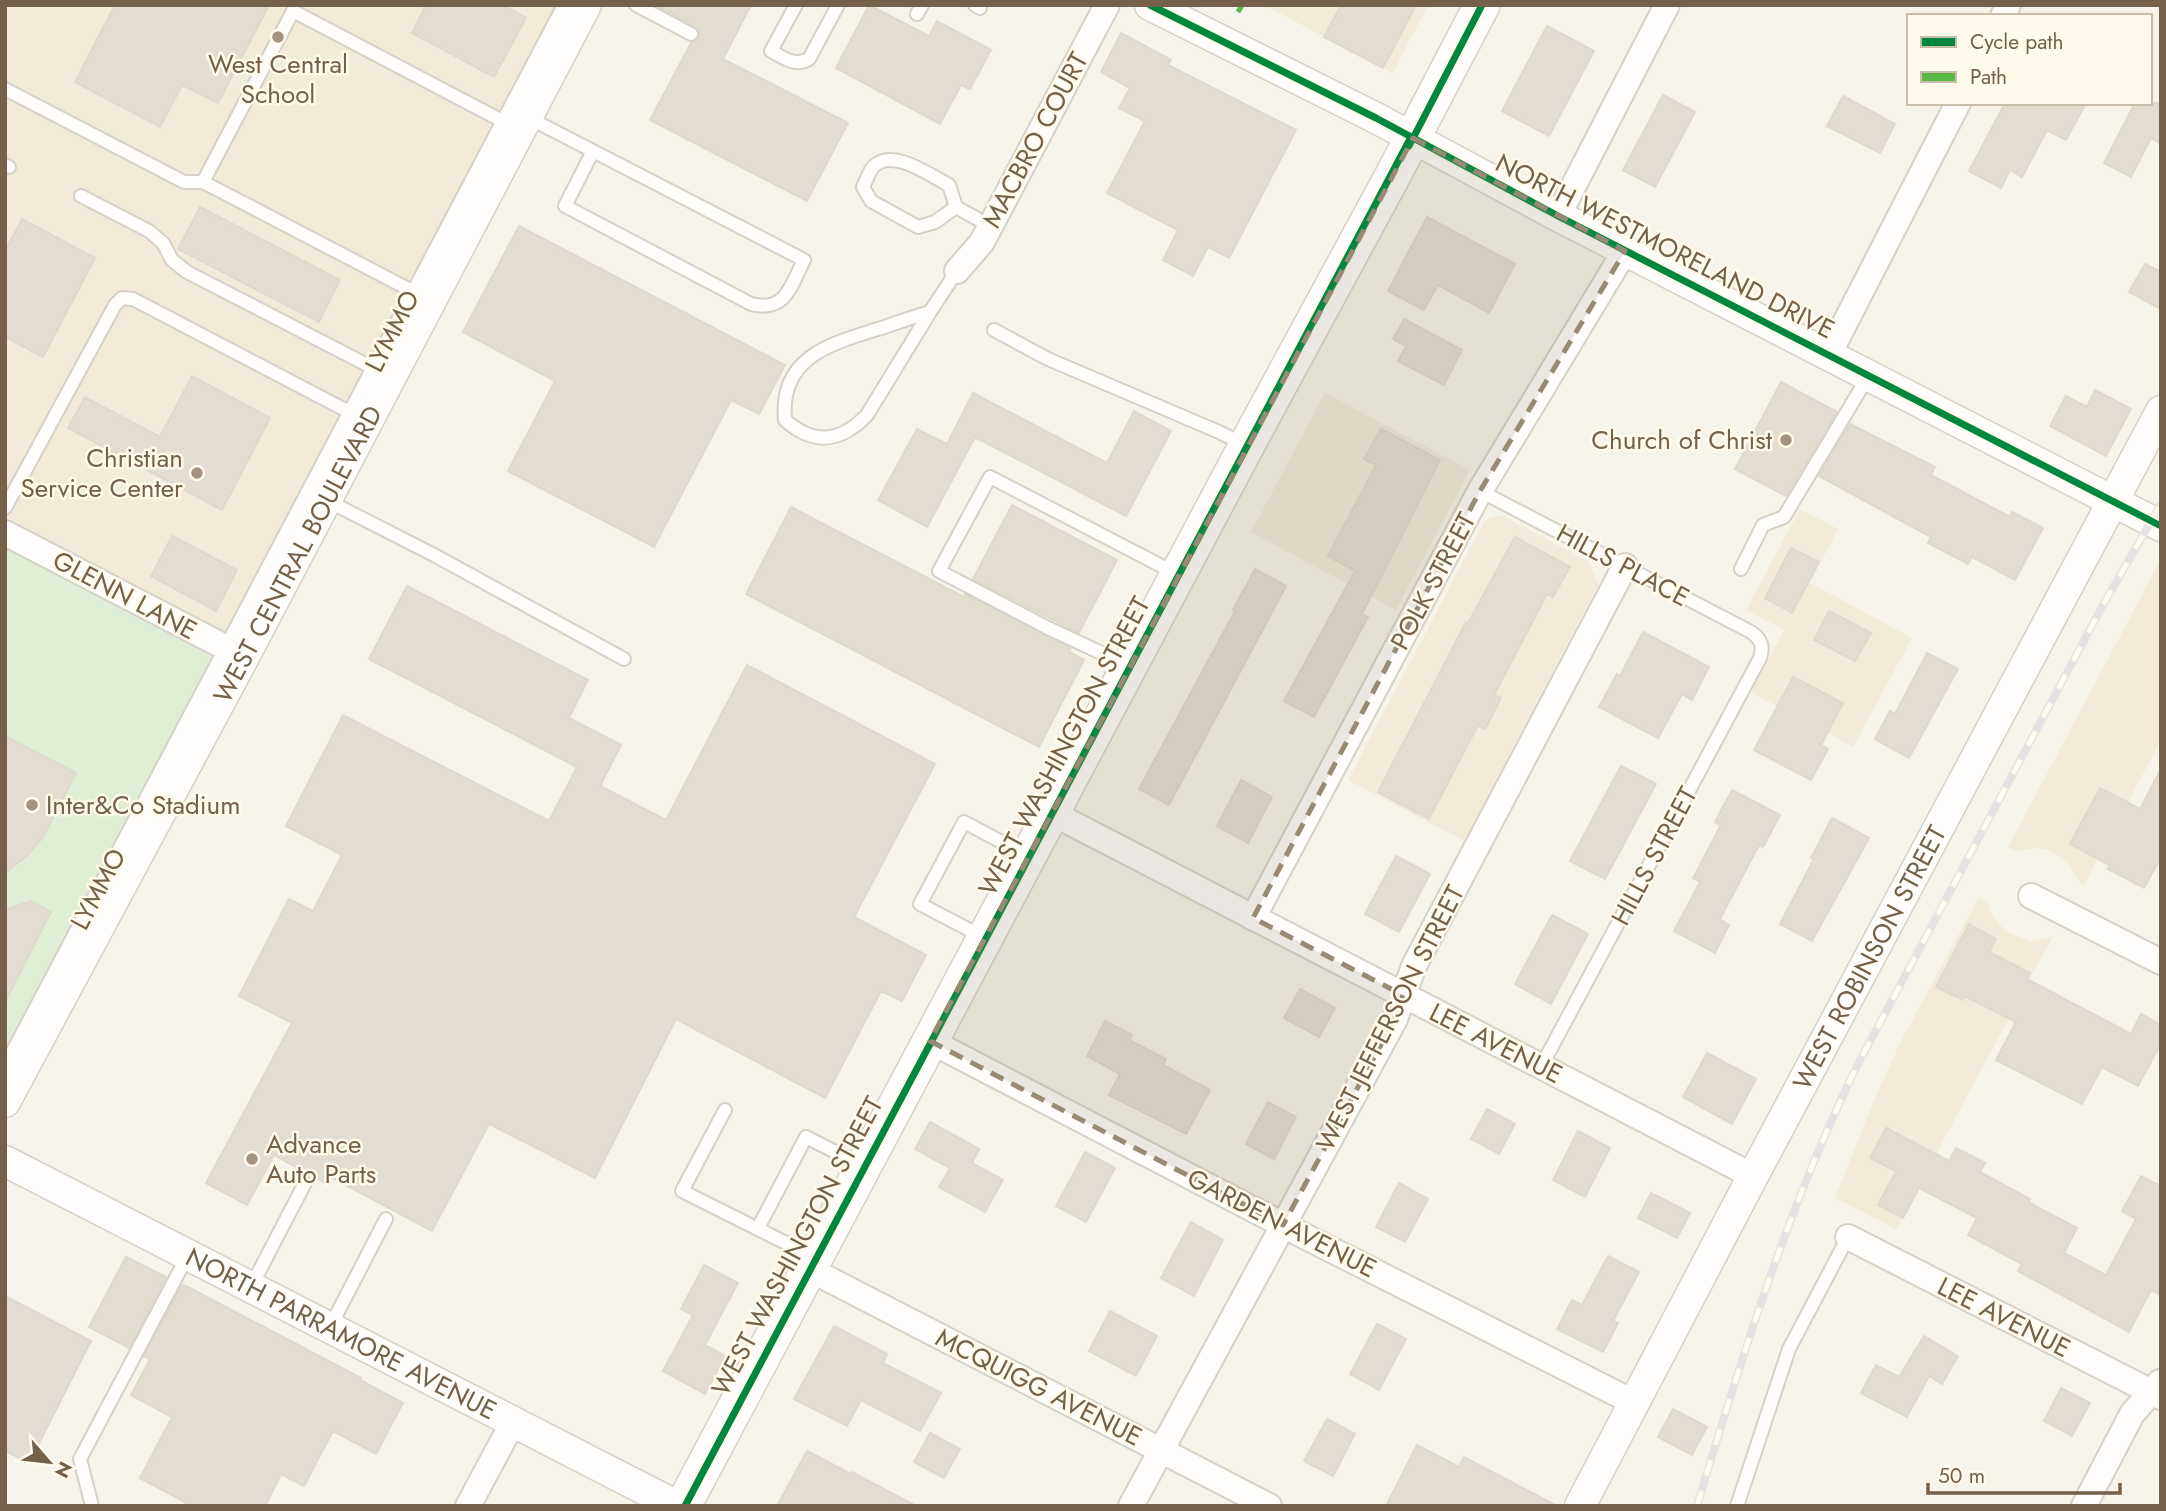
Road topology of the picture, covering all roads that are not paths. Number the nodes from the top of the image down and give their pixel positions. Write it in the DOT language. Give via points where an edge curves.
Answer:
graph roads {
  1 [pos="564,5"];
  2 [pos="586,5"];
  3 [pos="636,5"];
  4 [pos="796,5"];
  5 [pos="838,5"];
  6 [pos="1107,5"];
  7 [pos="1150,5"];
  8 [pos="1482,5"];
  9 [pos="1667,5"];
  10 [pos="691,34"];
  11 [pos="5,89"];
  12 [pos="1957,105"];
  13 [pos="517,123"];
  14 [pos="1413,138"];
  15 [pos="593,151"];
  16 [pos="203,182"];
  17 [pos="81,196"];
  18 [pos="956,207"];
  19 [pos="1558,216"];
  20 [pos="990,226"];
  21 [pos="1625,251"];
  22 [pos="957,271"];
  23 [pos="421,296"];
  24 [pos="930,312"];
  25 [pos="994,330"];
  26 [pos="1829,354"];
  27 [pos="373,368"];
  28 [pos="1869,374"];
  29 [pos="2161,411"];
  30 [pos="358,417"];
  31 [pos="1247,446"];
  32 [pos="1480,491"];
  33 [pos="326,500"];
  34 [pos="2113,501"];
  35 [pos="5,508"];
  36 [pos="2161,526"];
  37 [pos="5,533"];
  38 [pos="1625,566"];
  39 [pos="1741,569"];
  40 [pos="1178,575"];
  41 [pos="1762,644"];
  42 [pos="235,652"];
  43 [pos="624,659"];
  44 [pos="1130,667"];
  45 [pos="1052,813"];
  46 [pos="1029,857"];
  47 [pos="2031,896"];
  48 [pos="1253,918"];
  49 [pos="985,938"];
  50 [pos="2161,962"];
  51 [pos="1403,995"];
  52 [pos="930,1041"];
  53 [pos="5,1066"];
  54 [pos="1541,1067"];
  55 [pos="5,1102"];
  56 [pos="725,1110"];
  57 [pos="5,1161"];
  58 [pos="863,1166"];
  59 [pos="1753,1176"];
  60 [pos="305,1183"];
  61 [pos="386,1219"];
  62 [pos="1283,1225"];
  63 [pos="758,1228"];
  64 [pos="1848,1237"];
  65 [pos="188,1255"];
  66 [pos="812,1263"];
  67 [pos="251,1287"];
  68 [pos="330,1327"];
  69 [pos="2157,1390"];
  70 [pos="1635,1403"];
  71 [pos="513,1422"];
  72 [pos="1160,1451"];
  73 [pos="92,1506"];
  74 [pos="468,1506"];
  75 [pos="677,1506"];
  76 [pos="683,1506"];
  77 [pos="1131,1506"];
  78 [pos="1269,1506"];
  79 [pos="1580,1506"];
  80 [pos="1737,1506"];
  81 [pos="2084,1506"];
  1 -- 13 [label="lane"];
  2 -- 13 [label="street, WEST CENTRAL BOULEVARD"];
  3 -- 10 [label="lane"];
  4 -- 5 [label="lane" via="771,51 795,63 809,59"];
  6 -- 20 [label="street, MACBRO COURT"];
  7 -- 14 [label="street, NORTH WESTMORELAND DRIVE"];
  8 -- 14 [label="main road, WEST WASHINGTON STREET"];
  9 -- 19 [label="street"];
  11 -- 16 [label="lane" via="184,182"];
  12 -- 26 [label="street"];
  13 -- 15 [label="lane"];
  13 -- 16 [label="lane" via="293,11"];
  13 -- 23 [label="street, WEST CENTRAL BOULEVARD"];
  14 -- 19 [label="street, NORTH WESTMORELAND DRIVE"];
  14 -- 31 [label="main road, WEST WASHINGTON STREET"];
  15 -- 15 [label="lane" via="804,260 785,298 760,307 751,304 565,206"];
  16 -- 23 [label="lane"];
  17 -- 27 [label="lane" via="149,231 187,272"];
  18 -- 18 [label="lane" via="949,185 898,159 886,159 873,167 863,187 871,201 918,227"];
  18 -- 20 [label="lane"];
  19 -- 21 [label="street, NORTH WESTMORELAND DRIVE"];
  20 -- 22 [label="street, MACBRO COURT"];
  21 -- 26 [label="street, NORTH WESTMORELAND DRIVE"];
  21 -- 32 [label="street, POLK STREET"];
  22 -- 24 [label="lane"];
  23 -- 27 [label="lane, LYMMO"];
  23 -- 30 [label="street, WEST CENTRAL BOULEVARD"];
  24 -- 24 [label="lane" via="855,428 828,438 811,437 785,420 785,392 813,354"];
  25 -- 31 [label="lane" via="1048,359"];
  26 -- 28 [label="street, NORTH WESTMORELAND DRIVE"];
  27 -- 30 [label="lane, LYMMO"];
  28 -- 34 [label="street, NORTH WESTMORELAND DRIVE"];
  28 -- 39 [label="lane" via="1784,517 1763,525"];
  29 -- 34 [label="street, WEST ROBINSON STREET"];
  30 -- 33 [label="street, WEST CENTRAL BOULEVARD"];
  30 -- 35 [label="lane" via="133,299 122,298"];
  30 -- 42 [label="lane, LYMMO"];
  31 -- 40 [label="main road, WEST WASHINGTON STREET"];
  32 -- 38 [label="lane, HILLS PLACE"];
  32 -- 48 [label="street, POLK STREET"];
  33 -- 42 [label="street, WEST CENTRAL BOULEVARD"];
  33 -- 43 [label="lane"];
  34 -- 36 [label="street, NORTH WESTMORELAND DRIVE"];
  34 -- 59 [label="street, WEST ROBINSON STREET"];
  37 -- 42 [label="street, GLENN LANE"];
  38 -- 41 [label="lane, HILLS PLACE" via="1751,632"];
  38 -- 51 [label="street, WEST JEFFERSON STREET" via="1414,966"];
  40 -- 44 [label="main road, WEST WASHINGTON STREET"];
  40 -- 44 [label="lane" via="990,477 939,571"];
  41 -- 54 [label="lane, HILLS STREET" via="1760,658"];
  42 -- 53 [label="lane, LYMMO"];
  42 -- 55 [label="street, WEST CENTRAL BOULEVARD"];
  44 -- 45 [label="main road, WEST WASHINGTON STREET"];
  45 -- 46 [label="main road, WEST WASHINGTON STREET"];
  45 -- 48 [label="street, LEE AVENUE"];
  46 -- 49 [label="main road, WEST WASHINGTON STREET"];
  46 -- 49 [label="lane" via="964,822 957,834 920,904"];
  47 -- 50 [label="street"];
  48 -- 51 [label="street, LEE AVENUE"];
  49 -- 52 [label="main road, WEST WASHINGTON STREET"];
  51 -- 54 [label="street, LEE AVENUE"];
  51 -- 62 [label="street, WEST JEFFERSON STREET" via="1395,1019"];
  52 -- 58 [label="main road, WEST WASHINGTON STREET"];
  52 -- 62 [label="street, GARDEN AVENUE"];
  54 -- 59 [label="street, LEE AVENUE"];
  56 -- 63 [label="lane" via="682,1191"];
  57 -- 65 [label="street, NORTH PARRAMORE AVENUE"];
  58 -- 63 [label="lane" via="806,1137"];
  58 -- 66 [label="main road, WEST WASHINGTON STREET"];
  59 -- 70 [label="street, WEST ROBINSON STREET"];
  60 -- 67 [label="lane"];
  61 -- 68 [label="lane"];
  62 -- 70 [label="street, GARDEN AVENUE"];
  62 -- 72 [label="street, WEST JEFFERSON STREET"];
  63 -- 66 [label="lane"];
  64 -- 69 [label="street, LEE AVENUE"];
  64 -- 80 [label="lane" via="1789,1349"];
  65 -- 67 [label="street, NORTH PARRAMORE AVENUE"];
  65 -- 73 [label="lane" via="80,1459"];
  66 -- 72 [label="street, MCQUIGG AVENUE"];
  66 -- 76 [label="main road, WEST WASHINGTON STREET"];
  67 -- 68 [label="street, NORTH PARRAMORE AVENUE"];
  68 -- 71 [label="street, NORTH PARRAMORE AVENUE"];
  69 -- 81 [label="street" via="2132,1413"];
  70 -- 79 [label="street, WEST ROBINSON STREET"];
  71 -- 74 [label="street"];
  71 -- 75 [label="street, NORTH PARRAMORE AVENUE"];
  72 -- 77 [label="street, WEST JEFFERSON STREET"];
  72 -- 78 [label="street, MCQUIGG AVENUE"];
}
